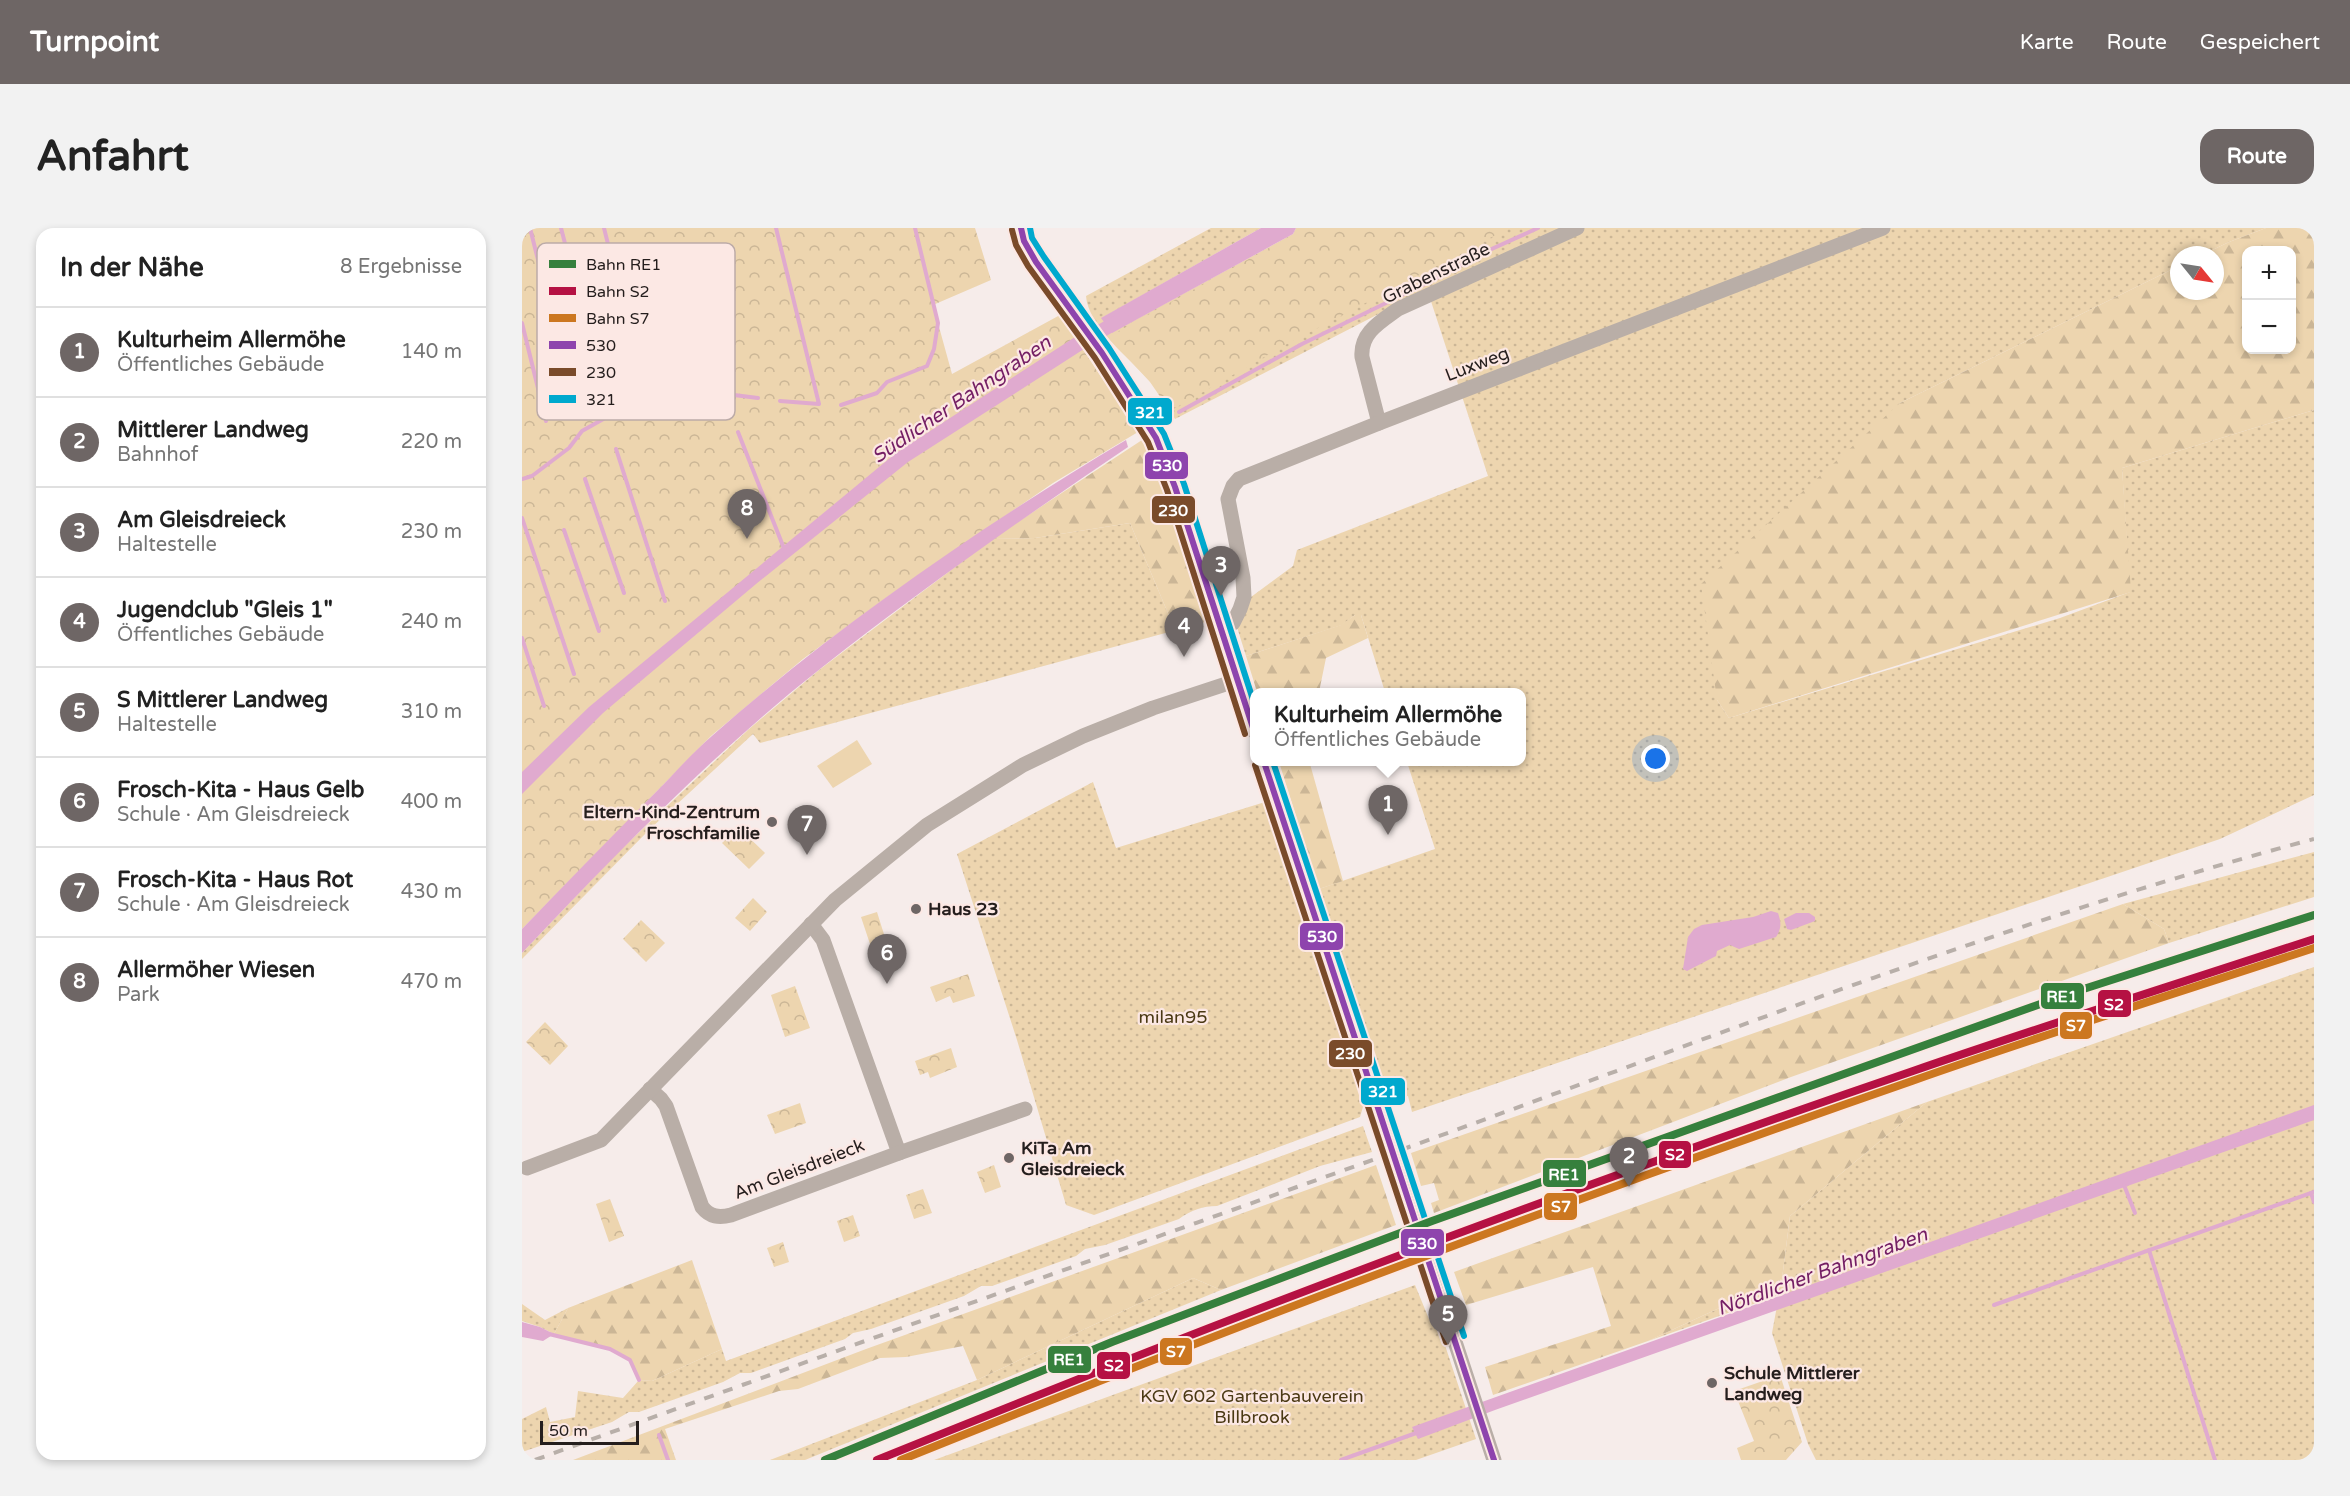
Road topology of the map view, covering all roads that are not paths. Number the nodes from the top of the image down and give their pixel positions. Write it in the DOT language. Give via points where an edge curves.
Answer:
graph roads {
  1 [pos="1021,228"];
  2 [pos="1577,228"];
  3 [pos="1883,228"];
  4 [pos="1378,423"];
  5 [pos="1220,627"];
  6 [pos="1238,680"];
  7 [pos="1250,718"];
  8 [pos="1265,766"];
  9 [pos="811,924"];
  10 [pos="650,1089"];
  11 [pos="1025,1109"];
  12 [pos="899,1153"];
  13 [pos="527,1168"];
  14 [pos="1494,1460"];
  1 -- 5 [label="street" via="1036,262 1102,353 1156,438"];
  2 -- 4 [label="street, Grabenstraße" via="1398,309 1374,327 1361,346"];
  3 -- 4 [label="street, Luxweg"];
  4 -- 5 [label="street, Luxweg" via="1239,479 1233,486 1228,500 1244,597 1233,623"];
  5 -- 6 [label="street"];
  6 -- 7 [label="street"];
  6 -- 9 [label="street" via="1104,727 1023,765 927,825"];
  8 -- 14 [label="street"];
  9 -- 10 [label="street"];
  9 -- 12 [label="street" via="823,940"];
  10 -- 12 [label="street, Am Gleisdreieck" via="664,1102 702,1207 716,1216 731,1215"];
  10 -- 13 [label="street" via="601,1140"];
  11 -- 12 [label="street, Am Gleisdreieck"];
}
